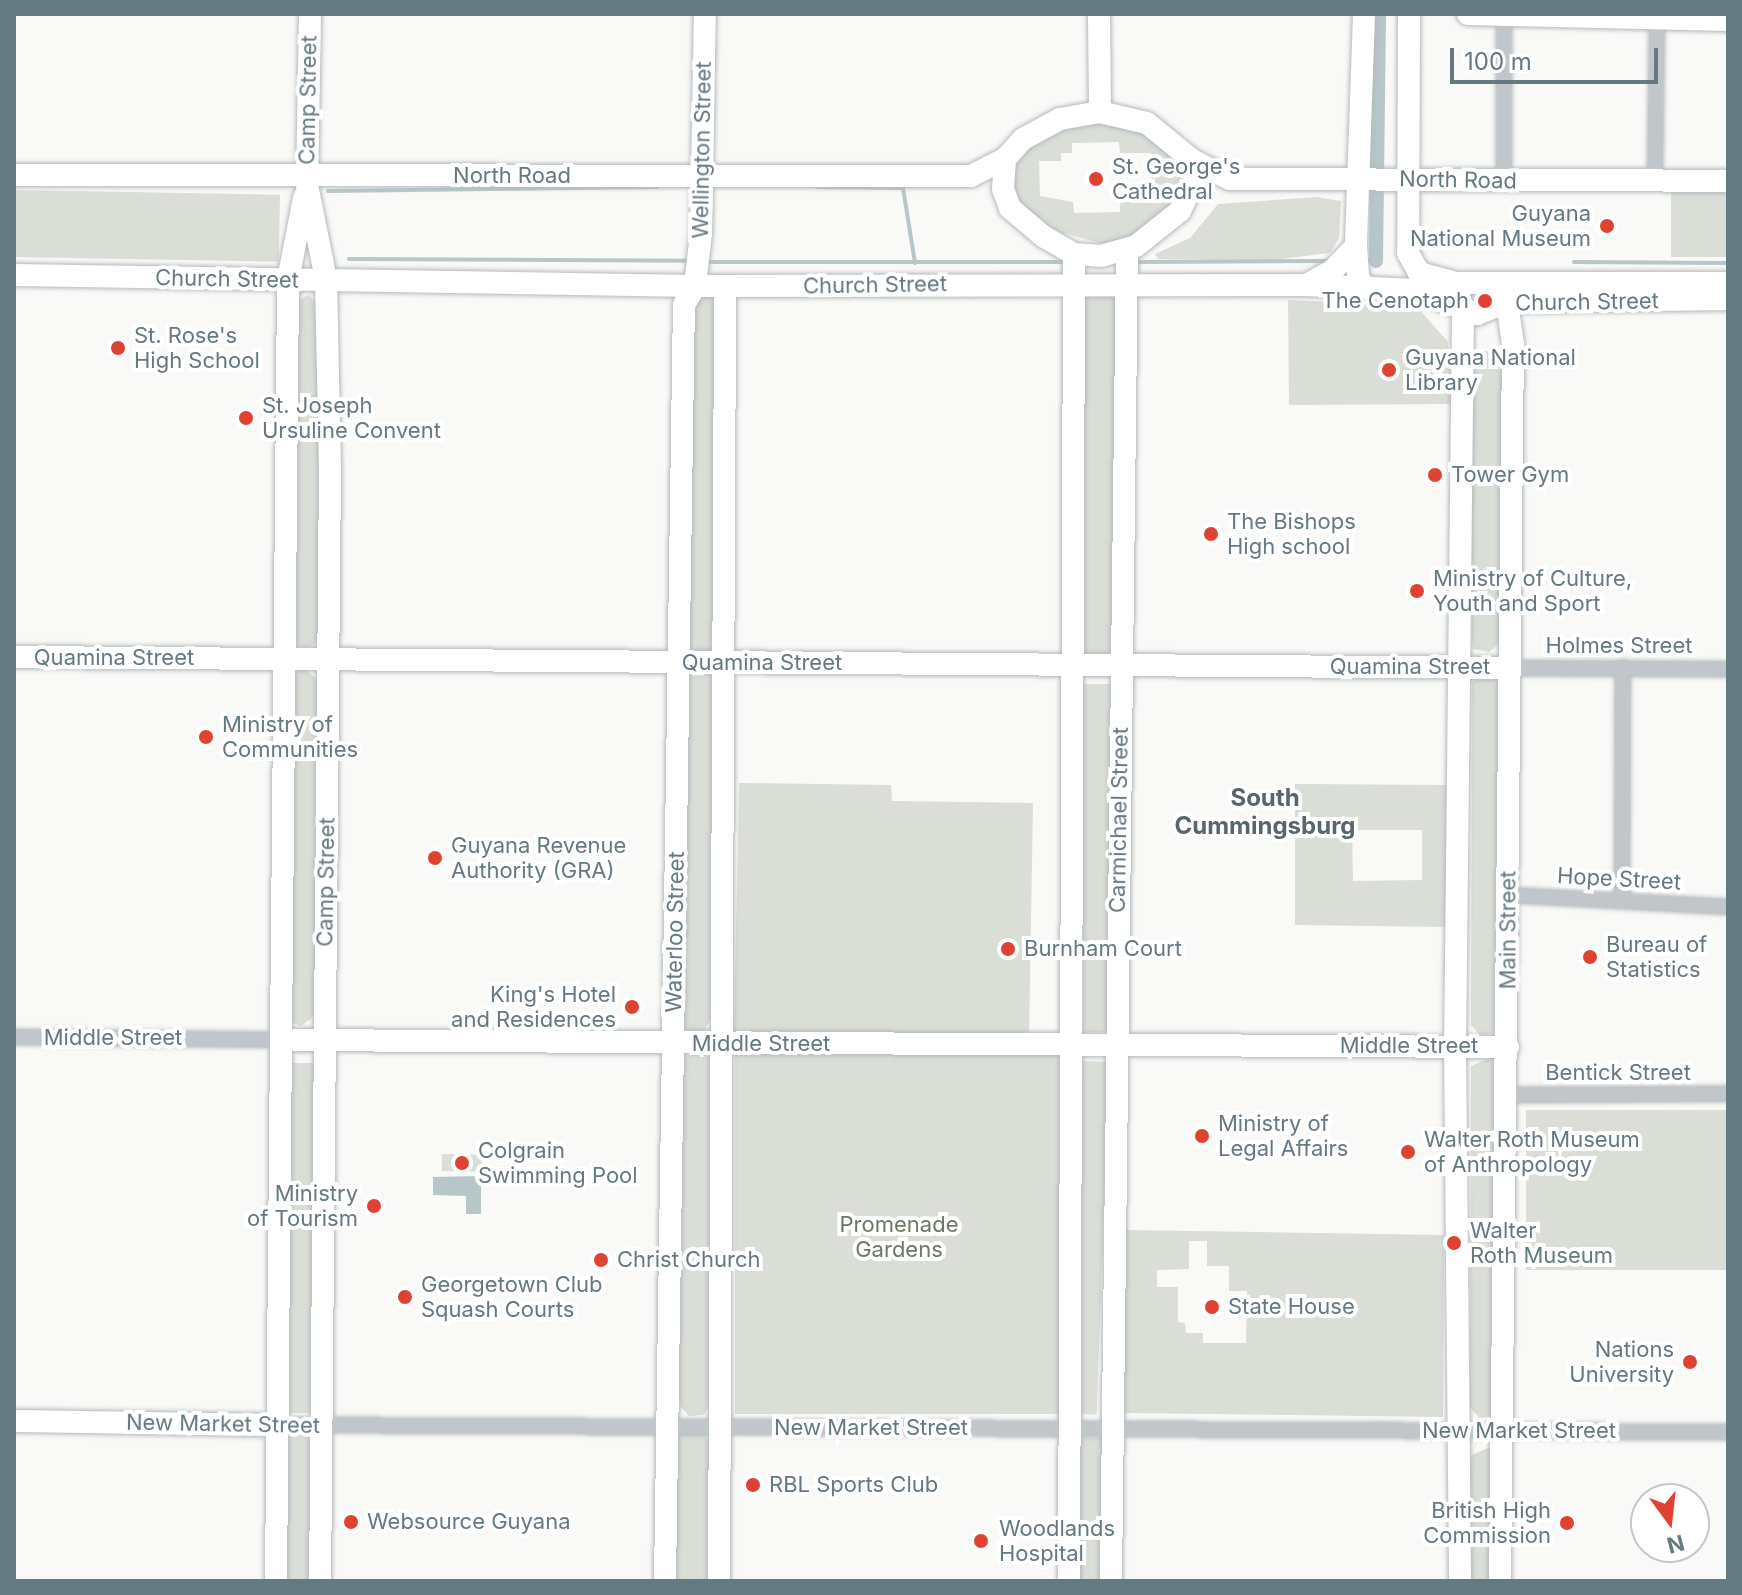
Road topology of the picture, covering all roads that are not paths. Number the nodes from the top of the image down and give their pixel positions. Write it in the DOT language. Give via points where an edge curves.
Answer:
graph roads {
  1 [pos="310,14"];
  2 [pos="705,14"];
  3 [pos="1099,14"];
  4 [pos="1364,14"];
  5 [pos="1409,14"];
  6 [pos="1468,14"];
  7 [pos="1573,15"];
  8 [pos="1504,16"];
  9 [pos="1657,18"];
  10 [pos="1728,20"];
  11 [pos="1100,112"];
  12 [pos="1005,159"];
  13 [pos="1192,160"];
  14 [pos="14,175"];
  15 [pos="704,176"];
  16 [pos="1362,178"];
  17 [pos="1403,179"];
  18 [pos="1655,180"];
  19 [pos="307,181"];
  20 [pos="1504,181"];
  21 [pos="1728,181"];
  22 [pos="1356,246"];
  23 [pos="1412,261"];
  24 [pos="1127,264"];
  25 [pos="1074,265"];
  26 [pos="14,275"];
  27 [pos="326,279"];
  28 [pos="288,280"];
  29 [pos="1456,283"];
  30 [pos="1493,283"];
  31 [pos="1728,283"];
  32 [pos="1306,285"];
  33 [pos="695,286"];
  34 [pos="725,286"];
  35 [pos="1374,287"];
  36 [pos="1728,299"];
  37 [pos="1507,302"];
  38 [pos="1463,311"];
  39 [pos="14,657"];
  40 [pos="286,659"];
  41 [pos="328,660"];
  42 [pos="680,662"];
  43 [pos="727,663"];
  44 [pos="1075,665"];
  45 [pos="1121,665"];
  46 [pos="1623,667"];
  47 [pos="1462,668"];
  48 [pos="1510,668"];
  49 [pos="1728,669"];
  50 [pos="1508,895"];
  51 [pos="1622,901"];
  52 [pos="1728,907"];
  53 [pos="14,1037"];
  54 [pos="285,1040"];
  55 [pos="324,1040"];
  56 [pos="672,1043"];
  57 [pos="724,1043"];
  58 [pos="1074,1046"];
  59 [pos="1117,1046"];
  60 [pos="1455,1046"];
  61 [pos="1508,1047"];
  62 [pos="1728,1094"];
  63 [pos="1508,1095"];
  64 [pos="14,1421"];
  65 [pos="277,1425"];
  66 [pos="322,1425"];
  67 [pos="671,1425"];
  68 [pos="720,1427"];
  69 [pos="1069,1429"];
  70 [pos="1113,1429"];
  71 [pos="1460,1430"];
  72 [pos="1505,1431"];
  73 [pos="1728,1432"];
  74 [pos="276,1581"];
  75 [pos="320,1581"];
  76 [pos="665,1581"];
  77 [pos="719,1581"];
  78 [pos="1069,1581"];
  79 [pos="1111,1581"];
  80 [pos="1460,1581"];
  81 [pos="1500,1581"];
  1 -- 19 [label="street, Camp Street"];
  2 -- 15 [label="street, Wellington Street"];
  3 -- 11 [label="street"];
  4 -- 16 [label="street"];
  5 -- 17 [label="street"];
  6 -- 8 [label="street"];
  7 -- 8 [label="street"];
  7 -- 9 [label="street"];
  8 -- 20 [label="street"];
  9 -- 10 [label="street"];
  9 -- 18 [label="street"];
  11 -- 12 [label="street" via="1060,119 1023,139"];
  11 -- 13 [label="street" via="1147,123"];
  12 -- 15 [label="street, North Road" via="971,176"];
  12 -- 25 [label="street" via="1003,189 1010,208"];
  13 -- 16 [label="street, North Road" via="1230,179"];
  13 -- 24 [label="street" via="1194,181 1180,211"];
  14 -- 19 [label="street, North Road"];
  15 -- 19 [label="street, North Road"];
  15 -- 33 [label="street, Wellington Street"];
  16 -- 17 [label="street, North Road"];
  16 -- 22 [label="street"];
  17 -- 20 [label="street, North Road"];
  17 -- 23 [label="street"];
  18 -- 20 [label="street, North Road"];
  18 -- 21 [label="street, North Road"];
  19 -- 27 [label="street, Camp Street"];
  19 -- 28 [label="street, Camp Street"];
  22 -- 32 [label="street" via="1333,270"];
  22 -- 35 [label="street" via="1357,271"];
  23 -- 29 [label="street, Church Street" via="1432,279"];
  23 -- 35 [label="street" via="1398,279"];
  24 -- 25 [label="street, Church Street"];
  24 -- 25 [label="street" via="1102,256"];
  24 -- 32 [label="street, Church Street"];
  24 -- 45 [label="street, Carmichael Street"];
  25 -- 34 [label="street, Church Street"];
  25 -- 44 [label="street, Carmichael Street"];
  26 -- 28 [label="street, Church Street"];
  27 -- 28 [label="street, Church Street"];
  27 -- 33 [label="street, Church Street"];
  27 -- 41 [label="street, Camp Street"];
  28 -- 40 [label="street, Camp Street"];
  29 -- 30 [label="street, Church Street"];
  29 -- 38 [label="street"];
  30 -- 31 [label="street, Church Street"];
  30 -- 37 [label="street, Main Street"];
  32 -- 35 [label="street, Church Street"];
  33 -- 34 [label="street, Church Street"];
  33 -- 42 [label="street, Waterloo Street" via="684,305"];
  34 -- 43 [label="street"];
  35 -- 38 [label="street, Church Street" via="1416,290"];
  36 -- 37 [label="street, Church Street"];
  37 -- 38 [label="street, Church Street" via="1481,314"];
  37 -- 48 [label="street, Main Street" via="1513,344"];
  38 -- 47 [label="street"];
  39 -- 40 [label="street, Quamina Street"];
  40 -- 41 [label="street, Quamina Street"];
  40 -- 54 [label="street, Camp Street"];
  41 -- 42 [label="street, Quamina Street"];
  41 -- 55 [label="street, Camp Street"];
  42 -- 43 [label="street, Quamina Street"];
  42 -- 56 [label="street, Waterloo Street"];
  43 -- 44 [label="street, Quamina Street"];
  43 -- 57 [label="street"];
  44 -- 45 [label="street, Quamina Street"];
  44 -- 58 [label="street, Carmichael Street"];
  45 -- 47 [label="street, Quamina Street"];
  45 -- 59 [label="street, Carmichael Street"];
  46 -- 48 [label="street, Holmes Street"];
  46 -- 49 [label="street, Holmes Street"];
  46 -- 51 [label="street"];
  47 -- 48 [label="street, Quamina Street"];
  47 -- 60 [label="street"];
  48 -- 50 [label="street, Main Street"];
  50 -- 51 [label="street, Hope Street"];
  50 -- 61 [label="street, Main Street"];
  51 -- 52 [label="street, Hope Street"];
  53 -- 54 [label="street, Middle Street"];
  54 -- 55 [label="street, Middle Street"];
  54 -- 65 [label="street, Camp Street"];
  55 -- 56 [label="street, Middle Street"];
  55 -- 66 [label="street, Camp Street"];
  56 -- 57 [label="street, Middle Street"];
  56 -- 67 [label="street, Waterloo Street"];
  57 -- 58 [label="street, Middle Street"];
  57 -- 68 [label="street"];
  58 -- 59 [label="street, Middle Street"];
  58 -- 69 [label="street, Carmichael Street"];
  59 -- 60 [label="street, Middle Street"];
  59 -- 70 [label="street, Carmichael Street"];
  60 -- 61 [label="street, Middle Street"];
  60 -- 71 [label="street"];
  61 -- 63 [label="street, Main Street"];
  62 -- 63 [label="street, Bentick Street"];
  63 -- 72 [label="street, Main Street"];
  64 -- 65 [label="street, New Market Street"];
  65 -- 66 [label="street, New Market Street"];
  65 -- 74 [label="street, Camp Street"];
  66 -- 67 [label="street, New Market Street"];
  66 -- 75 [label="street, Camp Street"];
  67 -- 68 [label="street, New Market Street"];
  67 -- 76 [label="street, Waterloo Street"];
  68 -- 69 [label="street, New Market Street"];
  68 -- 77 [label="street"];
  69 -- 70 [label="street, New Market Street"];
  69 -- 78 [label="street, Carmichael Street"];
  70 -- 71 [label="street, New Market Street"];
  70 -- 79 [label="street, Carmichael Street"];
  71 -- 72 [label="street, New Market Street"];
  71 -- 80 [label="street"];
  72 -- 73 [label="street, New Market Street"];
  72 -- 81 [label="street, Main Street"];
}
